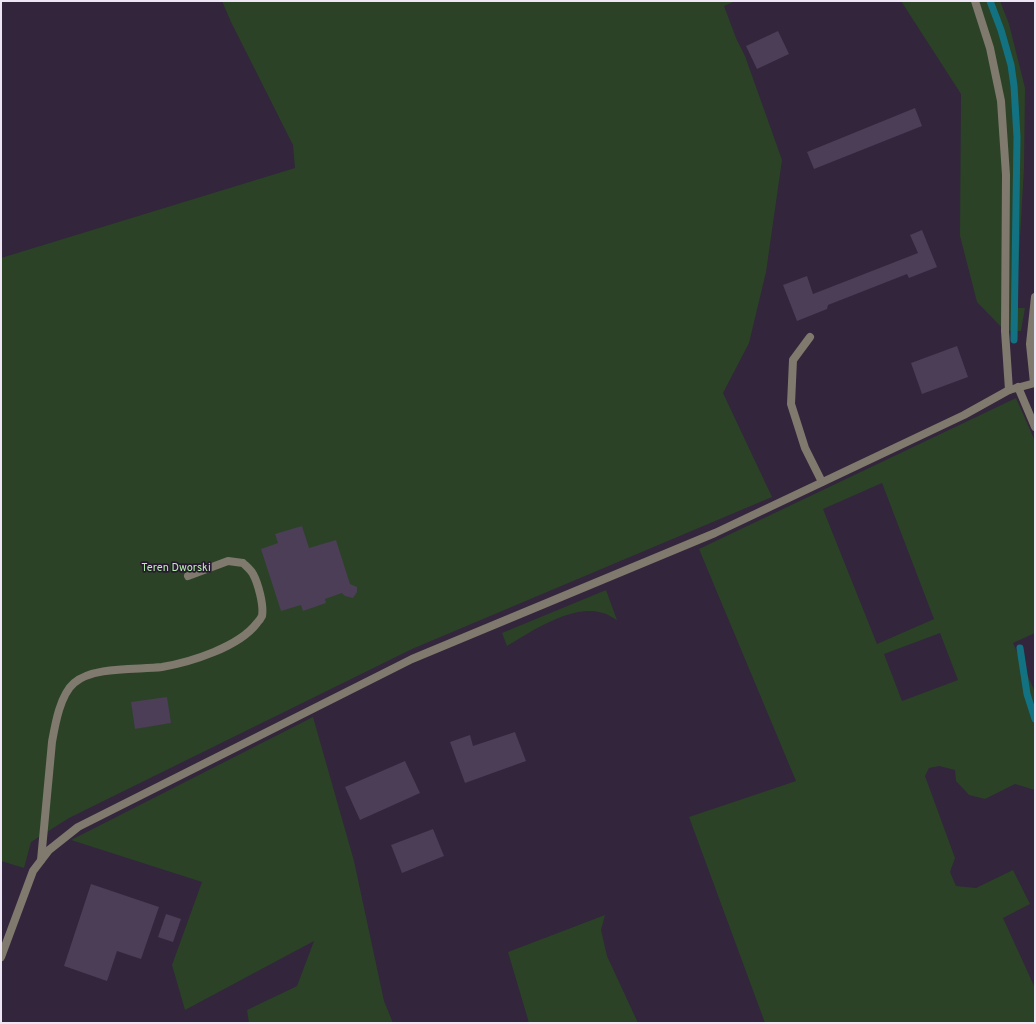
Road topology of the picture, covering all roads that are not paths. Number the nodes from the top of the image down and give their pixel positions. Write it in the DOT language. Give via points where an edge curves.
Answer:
graph roads {
  1 [pos="975,1"];
  2 [pos="1035,298"];
  3 [pos="810,337"];
  4 [pos="1034,383"];
  5 [pos="1018,388"];
  6 [pos="1009,390"];
  7 [pos="1035,427"];
  8 [pos="822,482"];
  9 [pos="188,576"];
  10 [pos="41,860"];
  11 [pos="3,945"];
  12 [pos="1,957"];
  1 -- 6 [label="street" via="990,48 1001,101 1006,175 1005,331"];
  2 -- 4 [label="street" via="1030,344"];
  3 -- 8 [label="street" via="793,360 791,404 805,448"];
  4 -- 5 [label="street"];
  5 -- 6 [label="street"];
  5 -- 7 [label="street"];
  6 -- 8 [label="street" via="964,415"];
  8 -- 10 [label="street" via="708,536 412,658 78,827 49,850"];
  9 -- 10 [label="street" via="228,561 243,563 253,574 261,599 262,616 254,627 232,644 213,652 163,667 89,675 74,683 65,696 52,742"];
  10 -- 11 [label="street" via="33,871"];
  11 -- 12 [label="street"];
}
